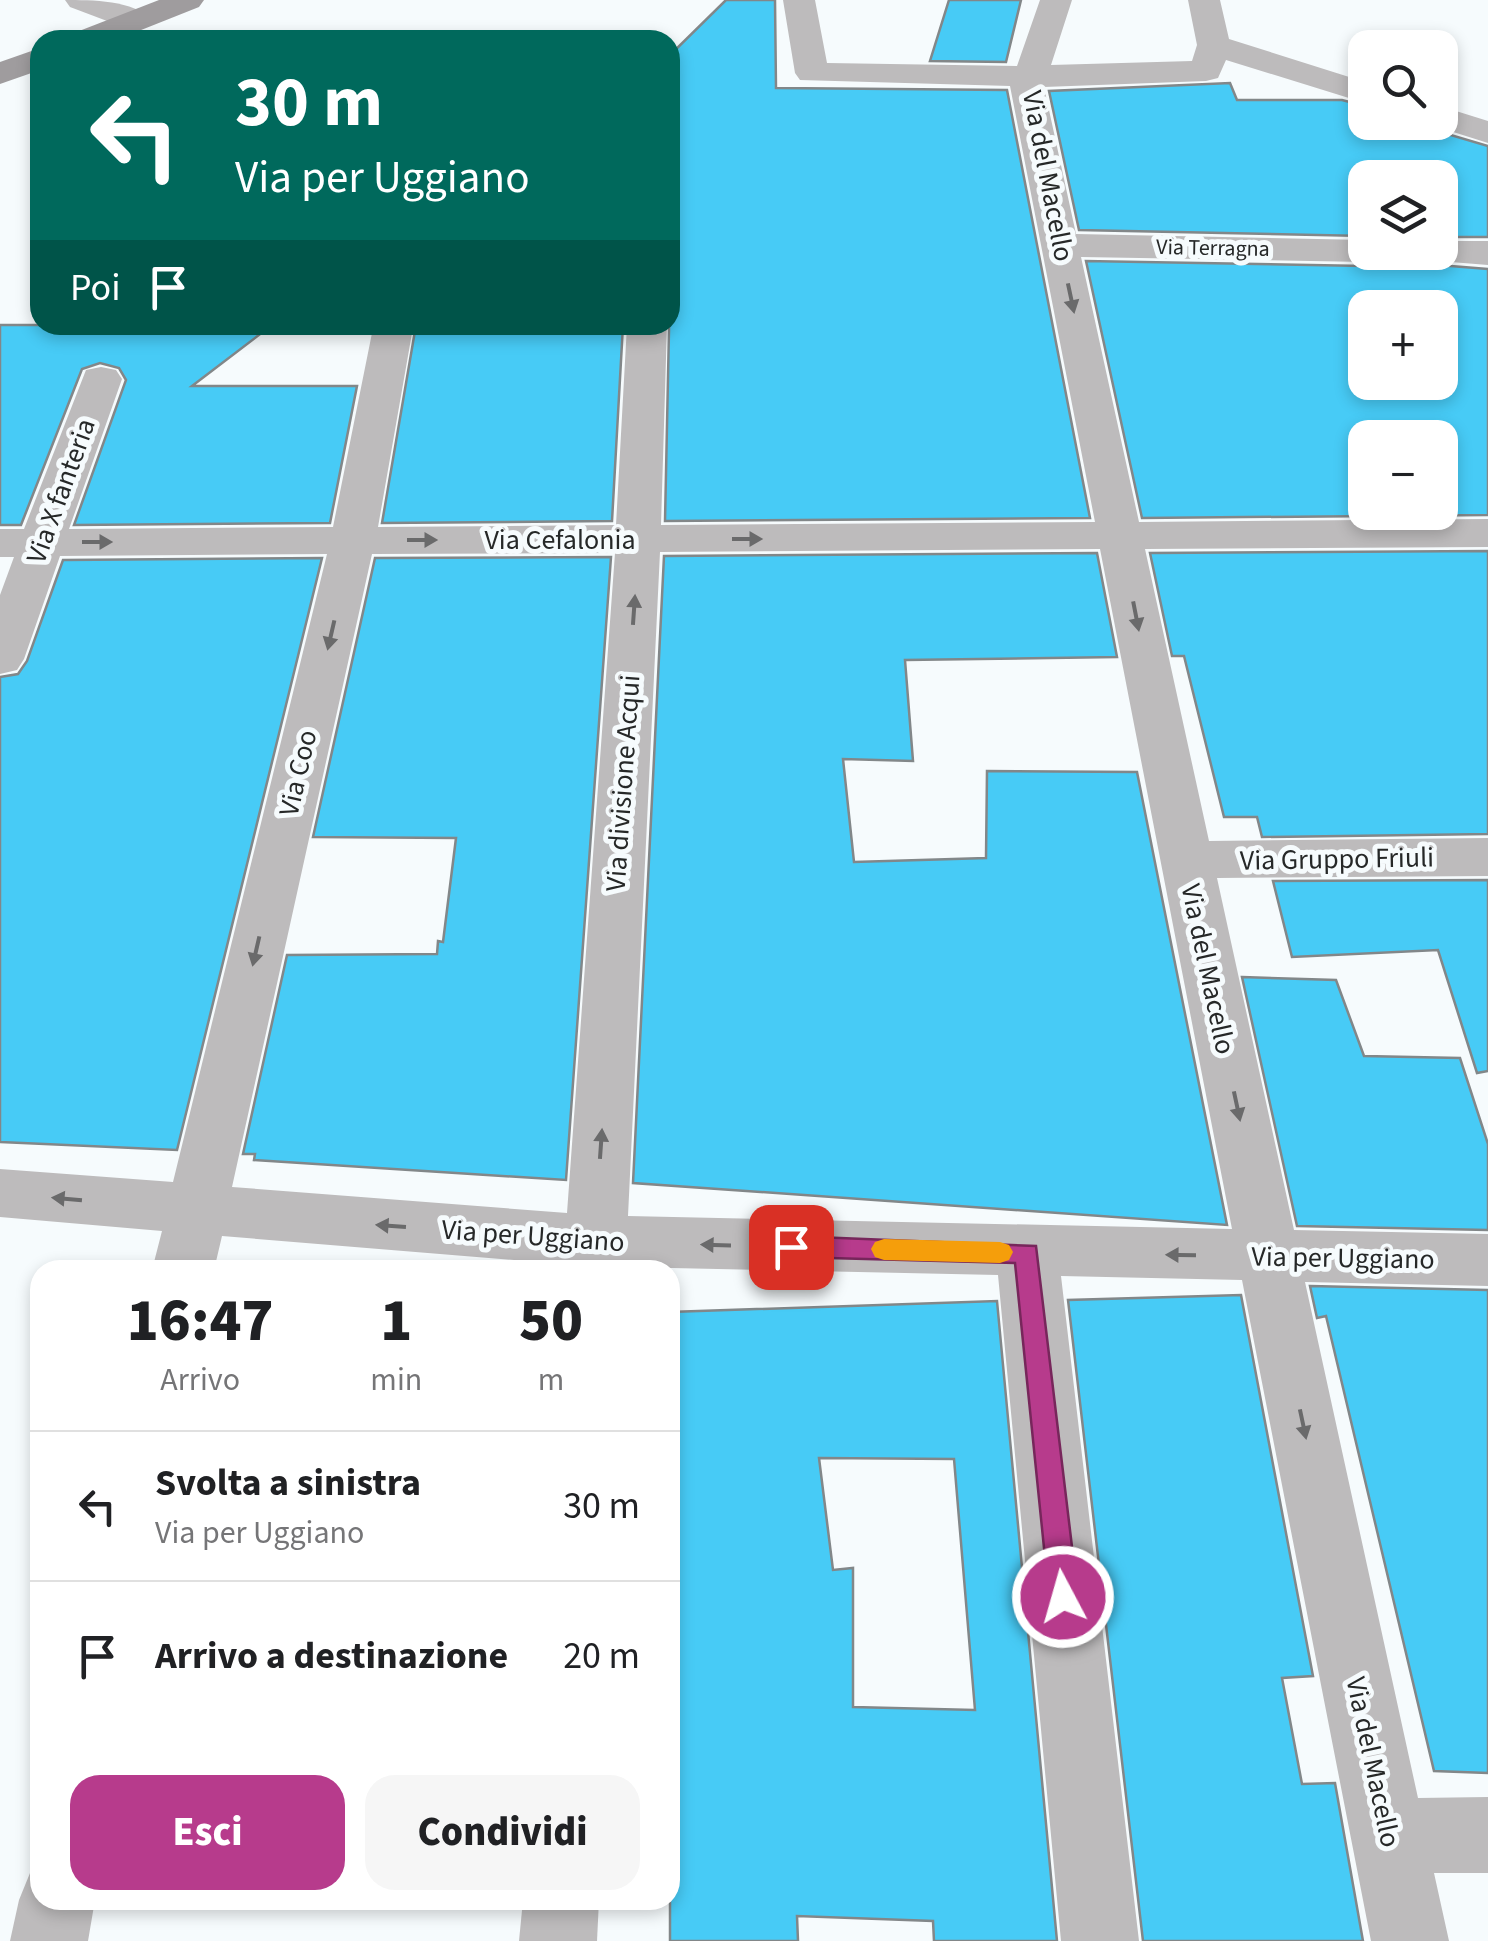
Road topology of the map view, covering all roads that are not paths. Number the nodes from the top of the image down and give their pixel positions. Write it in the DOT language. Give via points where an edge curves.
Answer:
graph roads {
  1 [pos="188,0"];
  2 [pos="800,0"];
  3 [pos="1056,0"];
  4 [pos="1204,0"];
  5 [pos="93,1"];
  6 [pos="135,20"];
  7 [pos="110,30"];
  8 [pos="1214,45"];
  9 [pos="30,62"];
  10 [pos="0,74"];
  11 [pos="1030,76"];
  12 [pos="1348,88"];
  13 [pos="1458,123"];
  14 [pos="1488,132"];
  15 [pos="1060,246"];
  16 [pos="1348,250"];
  17 [pos="1458,252"];
  18 [pos="1488,252"];
  19 [pos="392,335"];
  20 [pos="646,335"];
  21 [pos="102,379"];
  22 [pos="1488,533"];
  23 [pos="1120,536"];
  24 [pos="353,540"];
  25 [pos="638,540"];
  26 [pos="21,543"];
  27 [pos="0,660"];
  28 [pos="1488,857"];
  29 [pos="1186,860"];
  30 [pos="0,1193"];
  31 [pos="195,1211"];
  32 [pos="1027,1253"];
  33 [pos="594,1256"];
  34 [pos="1268,1256"];
  35 [pos="186,1260"];
  36 [pos="1488,1260"];
  37 [pos="1488,1835"];
  38 [pos="1388,1836"];
  39 [pos="55,1910"];
  40 [pos="560,1910"];
  41 [pos="48,1941"];
  42 [pos="558,1941"];
  43 [pos="1100,1941"];
  44 [pos="1410,1941"];
  1 -- 6 [label="street"];
  2 -- 11 [label="street" via="812,73"];
  3 -- 11 [label="street, Via del Macello"];
  4 -- 8 [label="street"];
  5 -- 6 [label="street"];
  6 -- 7 [label="street"];
  8 -- 11 [label="street" via="1206,72"];
  8 -- 12 [label="street"];
  9 -- 10 [label="street"];
  11 -- 15 [label="street, Via del Macello" via="1026,88"];
  13 -- 14 [label="street"];
  15 -- 16 [label="street, Via Terragna"];
  15 -- 23 [label="street, Via del Macello, one-way"];
  17 -- 18 [label="street"];
  19 -- 24 [label="street, Via Coo"];
  20 -- 25 [label="street, Via divisione Acqui"];
  21 -- 26 [label="street, Via X fanteria"];
  22 -- 23 [label="street, Via Cefalonia"];
  25 -- 23 [label="street, Via Cefalonia, one-way"];
  23 -- 29 [label="street, Via del Macello, one-way"];
  24 -- 25 [label="street, Via Cefalonia, one-way"];
  26 -- 24 [label="street, Via Cefalonia, one-way"];
  24 -- 31 [label="street, Via Coo, one-way"];
  33 -- 25 [label="street, Via divisione Acqui, one-way"];
  26 -- 27 [label="street, Via X fanteria"];
  28 -- 29 [label="street, Via Gruppo Friuli"];
  29 -- 34 [label="street, Via del Macello, one-way"];
  31 -- 30 [label="street, Via per Uggiano, one-way"];
  33 -- 31 [label="street, Via per Uggiano, one-way"];
  31 -- 35 [label="street, Via Coo"];
  32 -- 33 [label="street, Via per Uggiano, one-way"];
  34 -- 32 [label="street, Via per Uggiano, one-way"];
  32 -- 43 [label="street"];
  34 -- 36 [label="street, Via per Uggiano"];
  34 -- 38 [label="street, Via del Macello, one-way"];
  37 -- 38 [label="street"];
  38 -- 44 [label="street, Via del Macello"];
  39 -- 41 [label="street"];
  40 -- 42 [label="street"];
}
